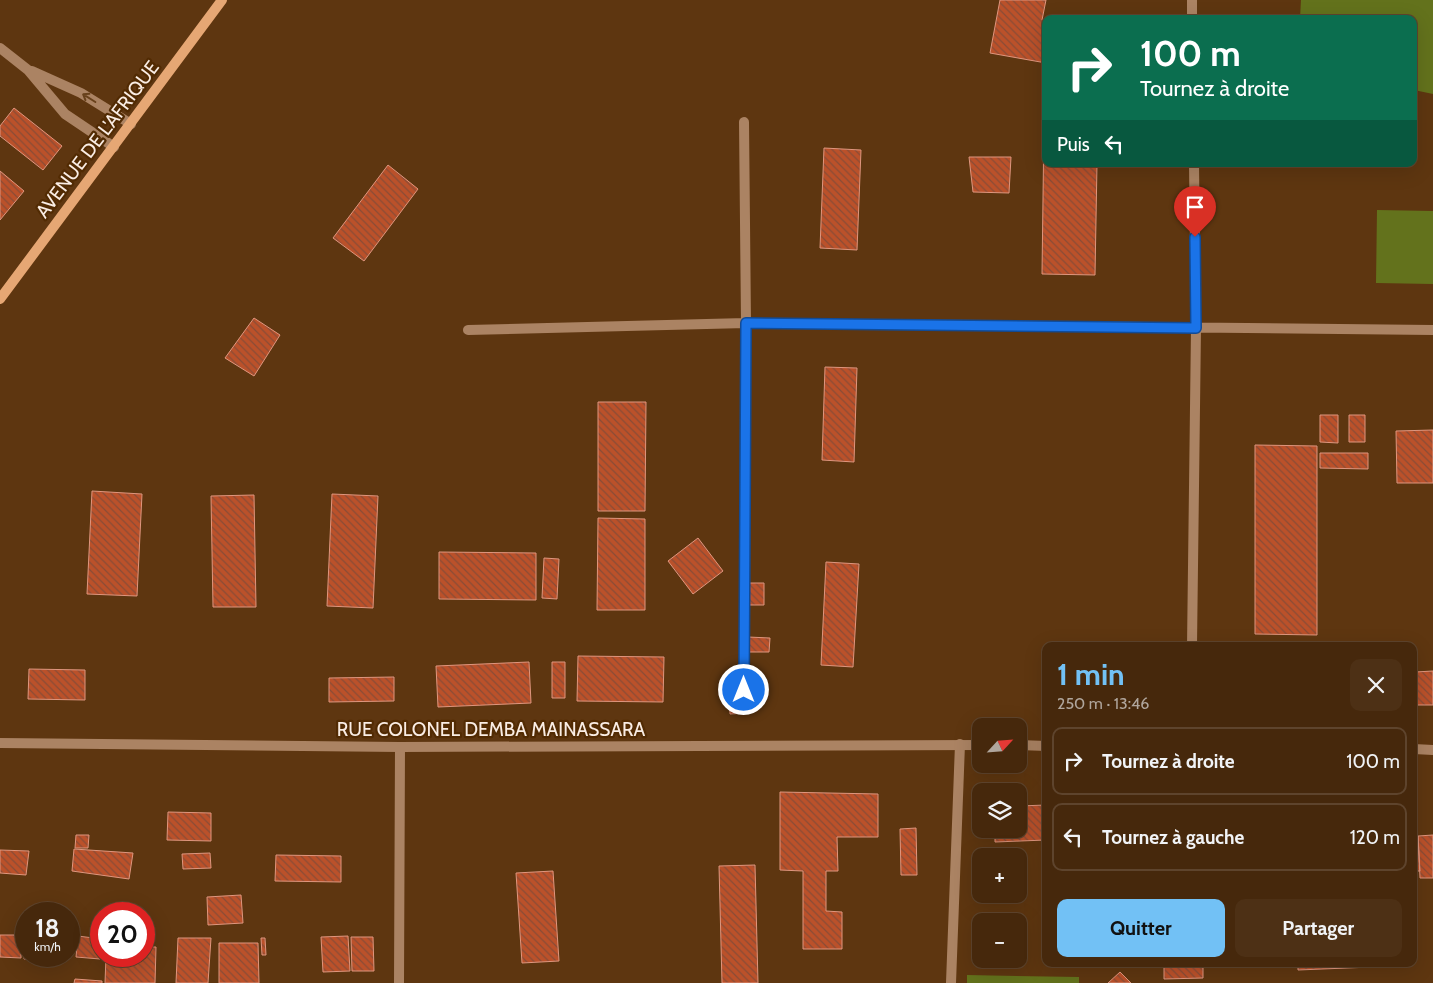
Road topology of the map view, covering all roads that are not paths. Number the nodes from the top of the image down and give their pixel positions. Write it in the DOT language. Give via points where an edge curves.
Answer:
graph roads {
  1 [pos="222,0"];
  2 [pos="1192,0"];
  3 [pos="1192,15"];
  4 [pos="0,48"];
  5 [pos="28,70"];
  6 [pos="744,122"];
  7 [pos="131,124"];
  8 [pos="114,147"];
  9 [pos="1194,167"];
  10 [pos="0,299"];
  11 [pos="746,323"];
  12 [pos="1196,328"];
  13 [pos="468,330"];
  14 [pos="1433,330"];
  15 [pos="1192,642"];
  16 [pos="744,690"];
  17 [pos="0,744"];
  18 [pos="960,744"];
  19 [pos="972,745"];
  20 [pos="1028,745"];
  21 [pos="1042,746"];
  22 [pos="400,747"];
  23 [pos="1417,749"];
  24 [pos="1433,750"];
  25 [pos="399,983"];
  26 [pos="951,983"];
  1 -- 7 [label="main road, AVENUE DE L'AFRIQUE"];
  2 -- 3 [label="street"];
  4 -- 5 [label="street"];
  7 -- 5 [label="street, one-way" via="81,93"];
  5 -- 8 [label="street" via="65,114"];
  6 -- 11 [label="street"];
  7 -- 8 [label="main road, AVENUE DE L'AFRIQUE"];
  8 -- 10 [label="main road, AVENUE DE L'AFRIQUE"];
  9 -- 12 [label="street"];
  11 -- 12 [label="street"];
  11 -- 13 [label="street"];
  11 -- 16 [label="street"];
  12 -- 14 [label="street"];
  12 -- 15 [label="street"];
  17 -- 22 [label="street, RUE COLONEL DEMBA MAINASSARA"];
  18 -- 19 [label="street, RUE COLONEL DEMBA MAINASSARA"];
  18 -- 22 [label="street, RUE COLONEL DEMBA MAINASSARA"];
  18 -- 26 [label="street"];
  20 -- 21 [label="street"];
  22 -- 25 [label="street"];
  23 -- 24 [label="street"];
}
